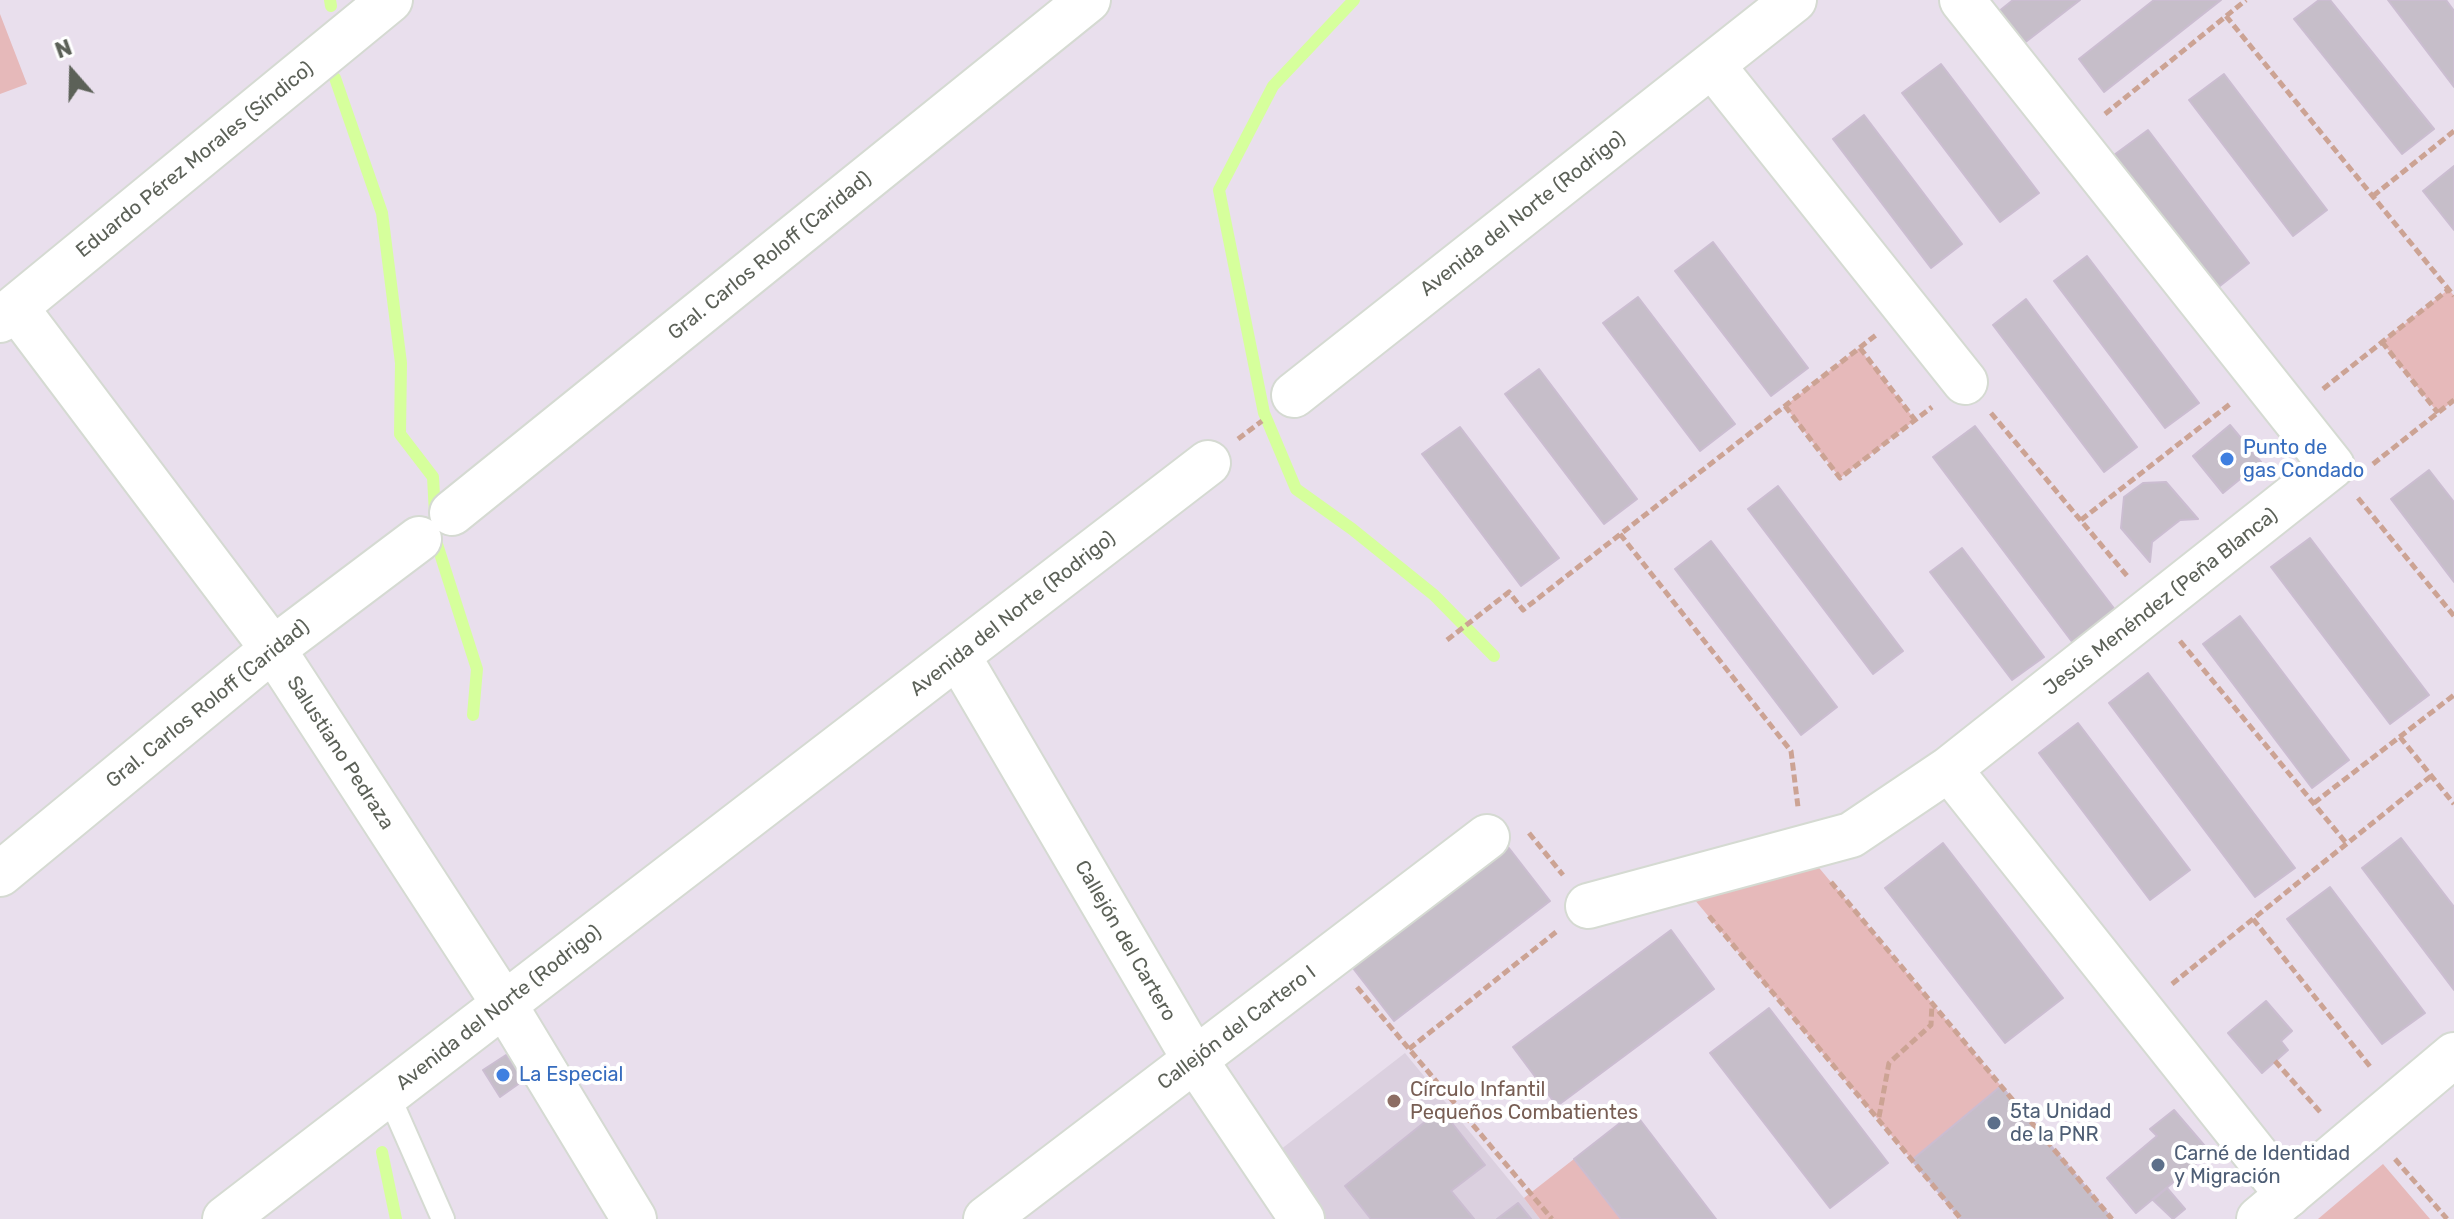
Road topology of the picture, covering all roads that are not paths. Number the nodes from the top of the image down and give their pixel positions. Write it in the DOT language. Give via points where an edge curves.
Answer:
graph roads {
  1 [pos="390,0"];
  2 [pos="1088,0"];
  3 [pos="1794,0"];
  4 [pos="1962,0"];
  5 [pos="1712,65"];
  6 [pos="8,314"];
  7 [pos="1965,382"];
  8 [pos="1294,395"];
  9 [pos="1208,463"];
  10 [pos="273,649"];
  11 [pos="958,656"];
  12 [pos="1949,769"];
  13 [pos="1487,837"];
  14 [pos="0,874"];
  15 [pos="1588,906"];
  16 [pos="504,1004"];
  17 [pos="2454,1055"];
  18 [pos="1195,1060"];
  19 [pos="388,1094"];
  20 [pos="2274,1207"];
  21 [pos="225,1219"];
  22 [pos="443,1219"];
  23 [pos="634,1219"];
  24 [pos="986,1219"];
  25 [pos="1302,1219"];
  1 -- 6 [label="street, Eduardo Pérez Morales (Síndico)"];
  2 -- 10 [label="street, Gral. Carlos Roloff (Caridad)" via="436,526"];
  3 -- 5 [label="street, Avenida del Norte (Rodrigo)"];
  4 -- 12 [label="street, Jesús Menéndez (Peña Blanca)" via="2340,476 2153,608"];
  5 -- 7 [label="street"];
  5 -- 8 [label="street, Avenida del Norte (Rodrigo)"];
  6 -- 10 [label="street, Salustiano Pedraza"];
  9 -- 11 [label="street, Avenida del Norte (Rodrigo)"];
  10 -- 14 [label="street, Gral. Carlos Roloff (Caridad)"];
  10 -- 16 [label="street, Salustiano Pedraza"];
  11 -- 16 [label="street, Avenida del Norte (Rodrigo)"];
  11 -- 18 [label="street, Callejón del Cartero"];
  12 -- 15 [label="street, Jesús Menéndez (Peña Blanca)" via="1851,835"];
  12 -- 20 [label="street" via="2140,1009"];
  13 -- 18 [label="street, Callejón del Cartero I"];
  16 -- 19 [label="street, Avenida del Norte (Rodrigo)"];
  16 -- 23 [label="street, Salustiano Pedraza"];
  17 -- 20 [label="street"];
  18 -- 24 [label="street, Callejón del Cartero I"];
  18 -- 25 [label="street, Callejón del Cartero"];
  19 -- 21 [label="street, Avenida del Norte (Rodrigo)"];
  19 -- 22 [label="lane"];
}
